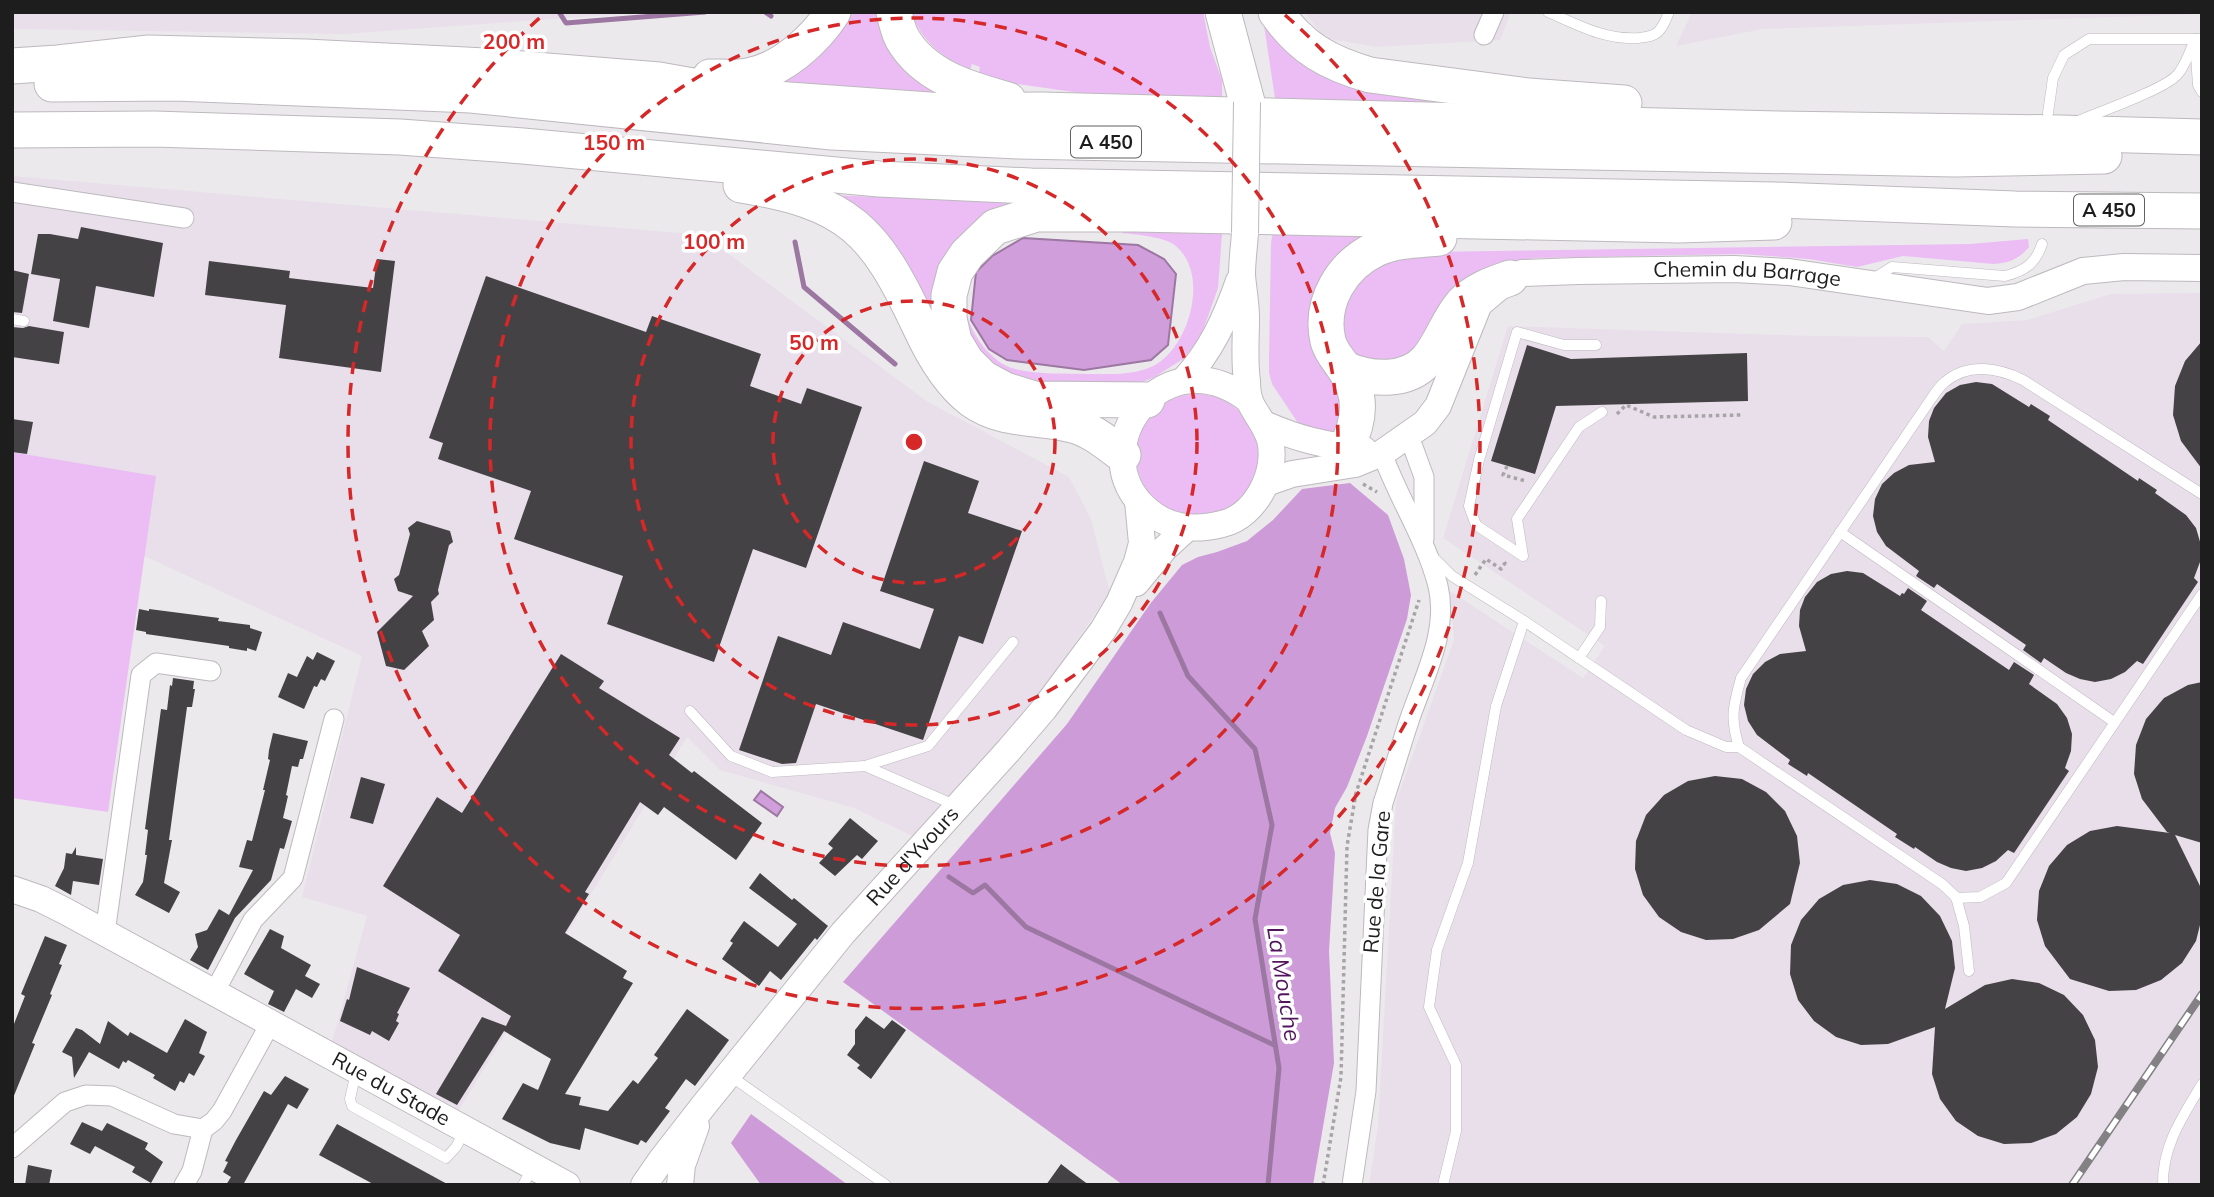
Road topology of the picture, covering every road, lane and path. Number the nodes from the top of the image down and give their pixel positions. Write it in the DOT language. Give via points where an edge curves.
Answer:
graph roads {
  1 [pos="834,12"];
  2 [pos="894,12"];
  3 [pos="1276,12"];
  4 [pos="1494,12"];
  5 [pos="1548,12"];
  6 [pos="1669,12"];
  7 [pos="1231,14"];
  8 [pos="1484,35"];
  9 [pos="2198,39"];
  10 [pos="12,49"];
  11 [pos="149,53"];
  12 [pos="12,66"];
  13 [pos="659,80"];
  14 [pos="12,84"];
  15 [pos="2202,92"];
  16 [pos="1247,102"];
  17 [pos="1042,110"];
  18 [pos="2054,123"];
  19 [pos="12,130"];
  20 [pos="1917,131"];
  21 [pos="2202,137"];
  22 [pos="634,155"];
  23 [pos="2202,155"];
  24 [pos="12,192"];
  25 [pos="2015,209"];
  26 [pos="2202,211"];
  27 [pos="184,218"];
  28 [pos="1679,225"];
  29 [pos="2042,244"];
  30 [pos="2202,268"];
  31 [pos="1242,273"];
  32 [pos="1510,278"];
  33 [pos="1866,283"];
  34 [pos="12,319"];
  35 [pos="23,321"];
  36 [pos="1596,345"];
  37 [pos="1345,369"];
  38 [pos="1184,380"];
  39 [pos="1147,400"];
  40 [pos="1250,401"];
  41 [pos="1602,412"];
  42 [pos="1741,415"];
  43 [pos="1613,418"];
  44 [pos="1264,424"];
  45 [pos="1406,438"];
  46 [pos="1382,453"];
  47 [pos="1123,455"];
  48 [pos="1338,457"];
  49 [pos="1507,466"];
  50 [pos="1266,483"];
  51 [pos="1533,483"];
  52 [pos="2202,494"];
  53 [pos="1138,501"];
  54 [pos="1187,528"];
  55 [pos="1840,532"];
  56 [pos="1498,539"];
  57 [pos="1424,547"];
  58 [pos="1467,586"];
  59 [pos="2202,594"];
  60 [pos="1601,601"];
  61 [pos="1119,603"];
  62 [pos="1524,621"];
  63 [pos="1013,642"];
  64 [pos="1579,658"];
  65 [pos="211,671"];
  66 [pos="690,711"];
  67 [pos="334,719"];
  68 [pos="2113,722"];
  69 [pos="1739,747"];
  70 [pos="865,766"];
  71 [pos="958,807"];
  72 [pos="12,890"];
  73 [pos="1956,898"];
  74 [pos="105,933"];
  75 [pos="1969,971"];
  76 [pos="214,993"];
  77 [pos="270,1024"];
  78 [pos="729,1074"];
  79 [pos="2202,1084"];
  80 [pos="704,1105"];
  81 [pos="203,1129"];
  82 [pos="12,1148"];
  83 [pos="528,1176"];
  84 [pos="184,1185"];
  85 [pos="567,1185"];
  86 [pos="644,1185"];
  87 [pos="680,1185"];
  88 [pos="886,1185"];
  89 [pos="1352,1185"];
  90 [pos="1443,1185"];
  91 [pos="2163,1185"];
  1 -- 13 [label="highway" via="799,50 776,66 749,76"];
  2 -- 17 [label="highway" via="901,36 915,57 939,75 966,88"];
  3 -- 20 [label="highway" via="1289,32 1307,47 1370,75 1528,96"];
  4 -- 8 [label="street"];
  5 -- 6 [label="lane" via="1599,35 1624,38 1657,33"];
  7 -- 16 [label="highway"];
  9 -- 15 [label="lane"];
  9 -- 18 [label="lane" via="2176,77 2066,126"];
  9 -- 18 [label="lane" via="2089,39 2064,55 2053,78"];
  10 -- 11 [label="highway" via="100,45"];
  11 -- 12 [label="highway"];
  11 -- 13 [label="highway" via="485,66"];
  13 -- 17 [label="highway" via="774,99 943,111"];
  14 -- 23 [label="highway, A 450" via="175,83 471,95 832,132 1018,141 1955,159"];
  16 -- 31 [label="main road, bridge"];
  17 -- 20 [label="highway"];
  18 -- 20 [label="highway"];
  18 -- 21 [label="highway"];
  19 -- 22 [label="highway, A 450" via="400,137"];
  22 -- 25 [label="highway, A 450" via="879,179 1031,186"];
  22 -- 47 [label="highway" via="672,174 765,189 834,210 869,239 901,286 943,369 971,399 1009,415 1075,425"];
  24 -- 27 [label="street"];
  25 -- 26 [label="highway, A 450"];
  25 -- 28 [label="highway" via="1996,222"];
  28 -- 37 [label="highway" via="1461,236 1377,248 1345,272 1328,304 1328,341"];
  28 -- 39 [label="highway" via="1035,214 995,227 967,254 955,272 949,319 954,341 983,378 1034,399"];
  29 -- 33 [label="lane" via="2028,267 2005,276 1892,267"];
  30 -- 33 [label="main road, Chemin du Barrage" via="2083,271 2018,297 1988,301"];
  31 -- 38 [label="main road" via="1207,353"];
  31 -- 40 [label="main road"];
  32 -- 33 [label="main road, Chemin du Barrage" via="1545,271 1734,270"];
  32 -- 37 [label="highway" via="1483,288 1462,304 1426,362 1410,372 1390,379"];
  32 -- 45 [label="main road, Chemin du Barrage" via="1479,304 1438,406"];
  34 -- 35 [label="lane"];
  36 -- 56 [label="lane" via="1564,345 1517,332 1469,506 1476,525"];
  37 -- 48 [label="highway" via="1357,397 1358,416"];
  38 -- 39 [label="main road"];
  38 -- 40 [label="main road" via="1219,383"];
  39 -- 47 [label="main road" via="1126,433"];
  40 -- 44 [label="main road"];
  41 -- 56 [label="lane" via="1579,427 1517,519 1523,556"];
  42 -- 43 [label="path" via="1654,417 1626,405"];
  44 -- 48 [label="main road"];
  44 -- 50 [label="main road" via="1271,462"];
  45 -- 46 [label="main road, Chemin du Barrage"];
  45 -- 57 [label="street, Rue de la Gare" via="1424,477"];
  46 -- 48 [label="main road"];
  46 -- 57 [label="street, Rue de la Gare"];
  47 -- 53 [label="main road" via="1124,472"];
  48 -- 50 [label="main road"];
  49 -- 51 [label="path" via="1503,475"];
  50 -- 54 [label="main road" via="1244,513 1230,522"];
  52 -- 55 [label="lane" via="2023,380 1985,368 1945,381"];
  53 -- 54 [label="main road" via="1168,524"];
  53 -- 61 [label="main road" via="1142,543"];
  54 -- 61 [label="main road"];
  55 -- 68 [label="lane"];
  55 -- 69 [label="lane" via="1741,678 1732,726"];
  56 -- 58 [label="path" via="1489,553 1505,562 1501,569 1486,559"];
  57 -- 58 [label="lane"];
  57 -- 89 [label="street, Rue de la Gare" via="1437,586 1440,619 1378,830 1366,1091"];
  58 -- 62 [label="lane"];
  59 -- 68 [label="lane"];
  60 -- 64 [label="lane" via="1600,627"];
  61 -- 71 [label="main road, Rue d'Yvours" via="1044,709"];
  62 -- 64 [label="lane"];
  62 -- 90 [label="lane" via="1496,706 1468,863 1437,950 1429,1007 1456,1065 1457,1131"];
  63 -- 70 [label="lane" via="928,746"];
  64 -- 69 [label="lane" via="1686,730 1726,747"];
  65 -- 74 [label="street" via="156,663 142,676"];
  66 -- 70 [label="lane" via="731,756 772,772"];
  67 -- 76 [label="street" via="293,878 253,920"];
  68 -- 73 [label="lane" via="2006,883 1980,897"];
  69 -- 73 [label="lane"];
  70 -- 71 [label="lane"];
  71 -- 78 [label="main road, Rue d'Yvours" via="844,933"];
  72 -- 74 [label="main road, Rue du Stade" via="41,899"];
  73 -- 75 [label="lane"];
  74 -- 76 [label="main road, Rue du Stade"];
  76 -- 77 [label="main road, Rue du Stade"];
  77 -- 81 [label="street" via="222,1111"];
  77 -- 83 [label="main road, Rue du Stade" via="465,1130"];
  78 -- 80 [label="main road, Rue d'Yvours"];
  78 -- 88 [label="lane"];
  79 -- 91 [label="lane" via="2174,1131 2162,1166"];
  80 -- 86 [label="main road, Rue d'Yvours"];
  80 -- 87 [label="main road" via="682,1165"];
  81 -- 82 [label="street" via="174,1124 112,1096 86,1095 65,1102"];
  81 -- 84 [label="street"];
  83 -- 85 [label="main road, Rue du Stade"];
}
